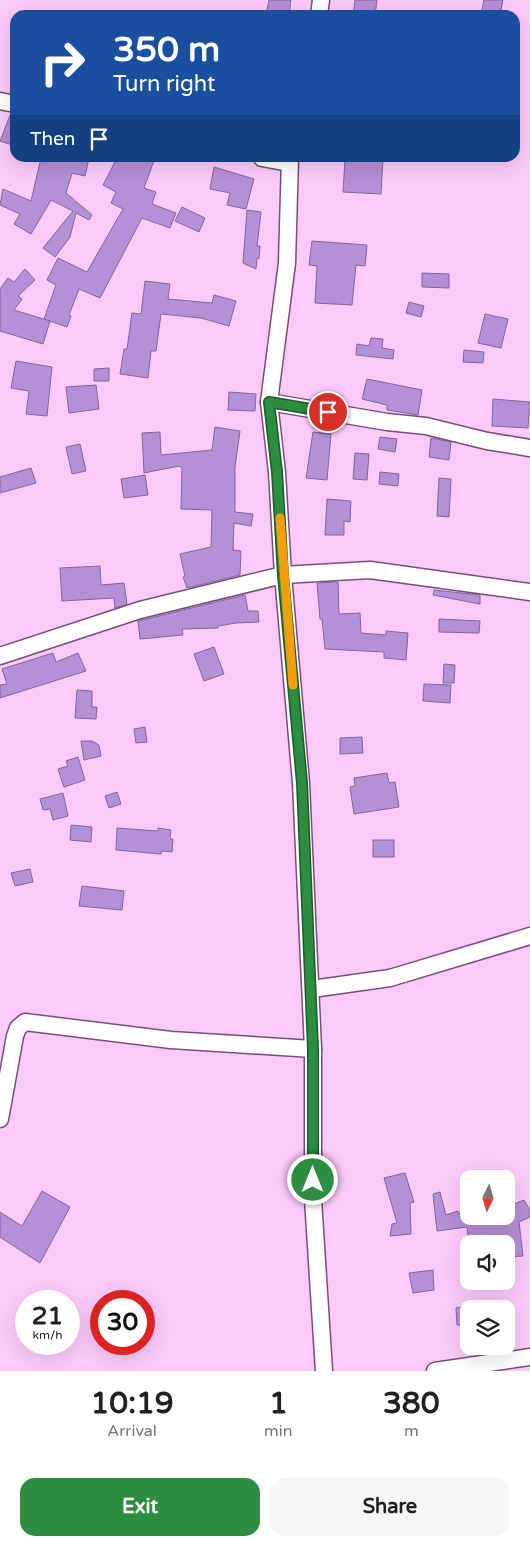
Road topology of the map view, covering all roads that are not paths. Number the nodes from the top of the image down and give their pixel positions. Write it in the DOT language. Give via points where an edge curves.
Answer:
graph roads {
  1 [pos="290,162"];
  2 [pos="269,402"];
  3 [pos="530,448"];
  4 [pos="283,575"];
  5 [pos="530,592"];
  6 [pos="0,656"];
  7 [pos="530,936"];
  8 [pos="319,988"];
  9 [pos="313,1049"];
  10 [pos="0,1119"];
  11 [pos="530,1357"];
  12 [pos="324,1371"];
  13 [pos="435,1371"];
  1 -- 2 [label="street" via="287,263"];
  2 -- 3 [label="street" via="426,426"];
  2 -- 4 [label="street"];
  4 -- 5 [label="street" via="370,570"];
  4 -- 6 [label="street" via="140,610"];
  4 -- 9 [label="street" via="302,783"];
  7 -- 8 [label="street" via="390,978"];
  9 -- 10 [label="street" via="170,1040 25,1022 15,1036"];
  9 -- 12 [label="street" via="313,1199"];
  11 -- 13 [label="street"];
}
